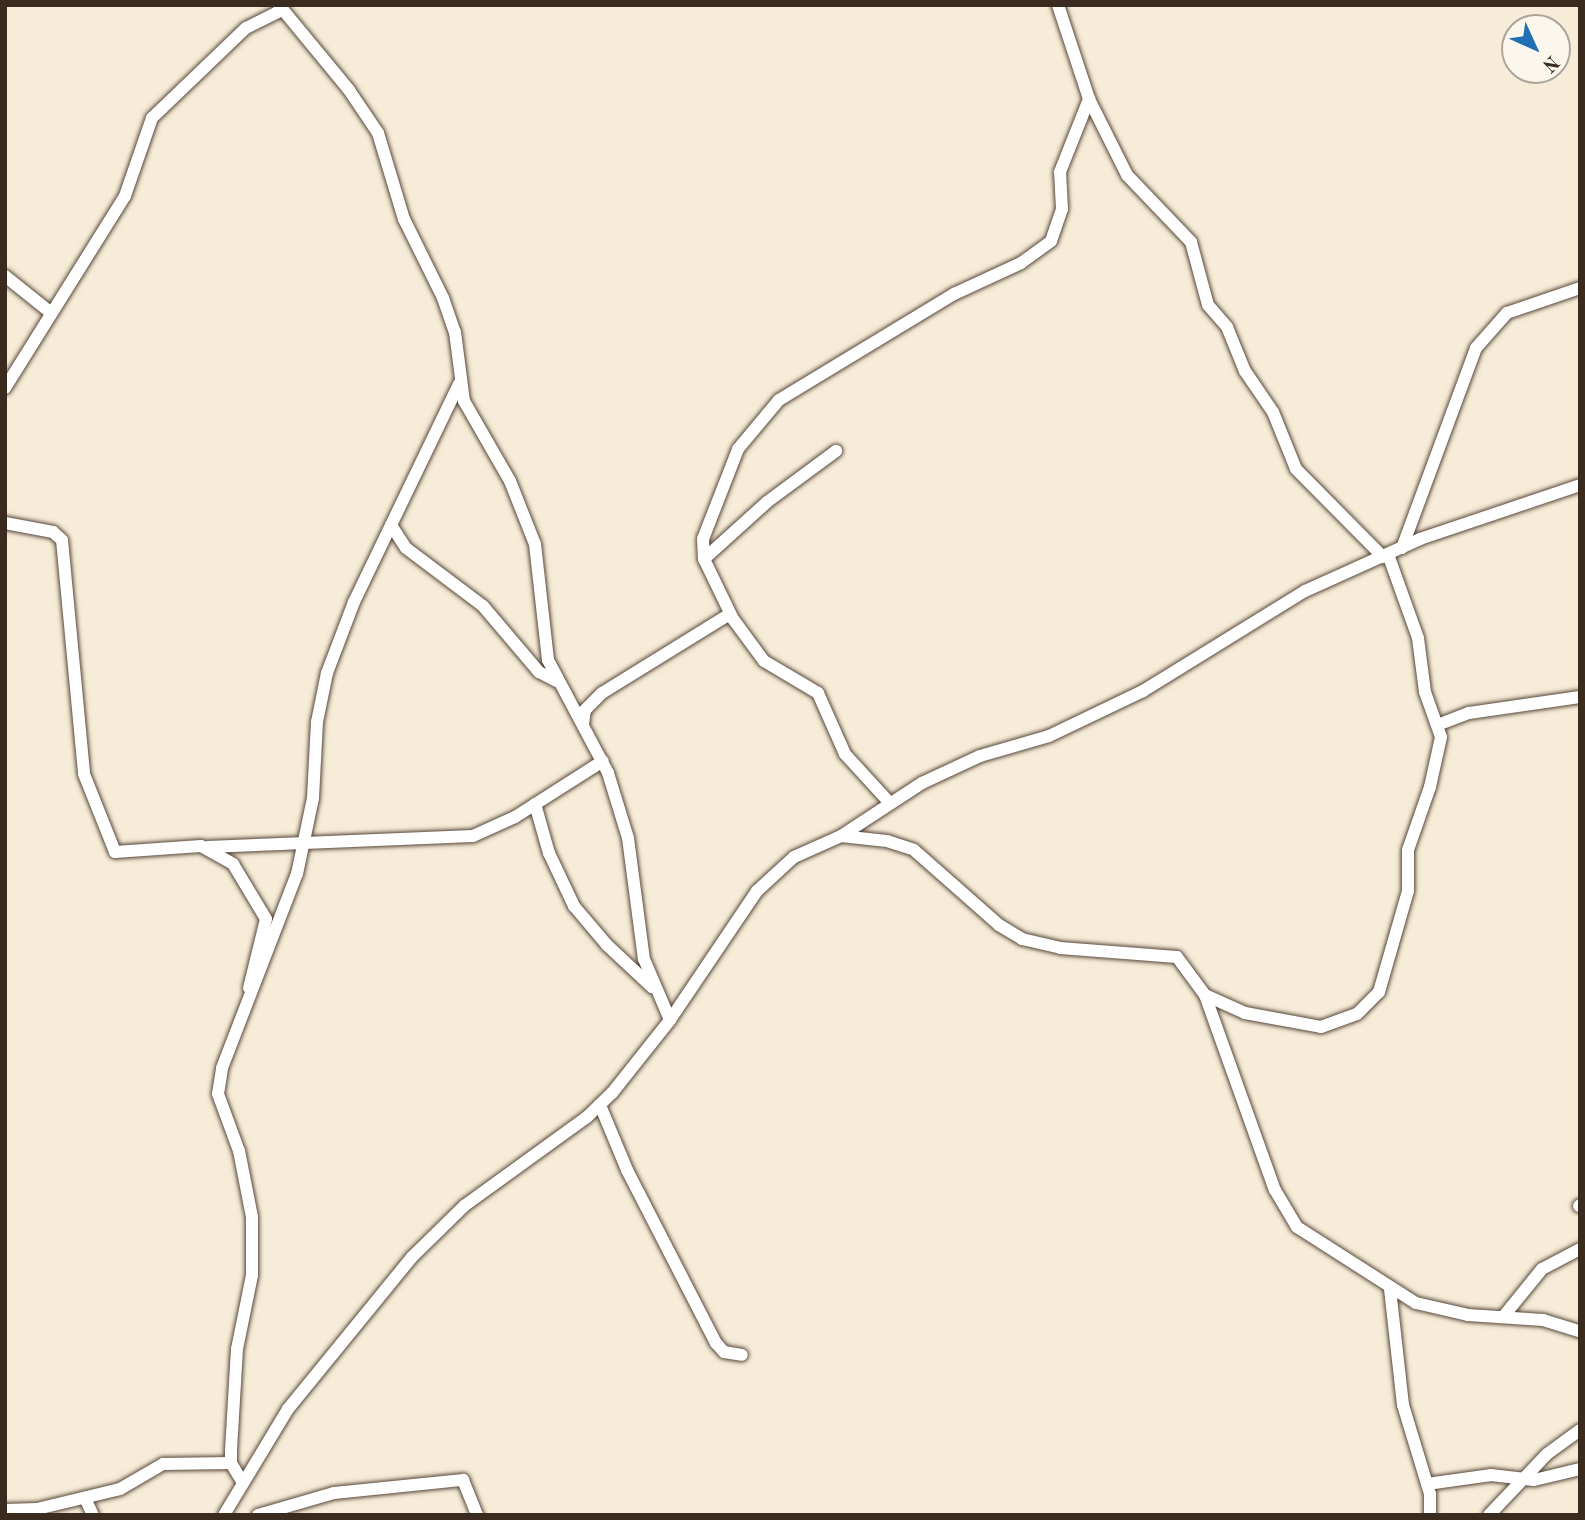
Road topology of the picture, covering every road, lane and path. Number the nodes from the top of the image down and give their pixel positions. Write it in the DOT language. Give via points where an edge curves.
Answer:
graph roads {
  1 [pos="1058,5"];
  2 [pos="281,8"];
  3 [pos="1089,99"];
  4 [pos="5,276"];
  5 [pos="1580,288"];
  6 [pos="50,312"];
  7 [pos="459,384"];
  8 [pos="5,388"];
  9 [pos="836,451"];
  10 [pos="1580,485"];
  11 [pos="5,523"];
  12 [pos="391,525"];
  13 [pos="382,544"];
  14 [pos="406,548"];
  15 [pos="1402,548"];
  16 [pos="1385,555"];
  17 [pos="704,559"];
  18 [pos="730,614"];
  19 [pos="557,681"];
  20 [pos="1580,697"];
  21 [pos="583,724"];
  22 [pos="1440,724"];
  23 [pos="603,761"];
  24 [pos="888,801"];
  25 [pos="535,804"];
  26 [pos="841,836"];
  27 [pos="302,842"];
  28 [pos="201,846"];
  29 [pos="655,989"];
  30 [pos="1205,995"];
  31 [pos="251,998"];
  32 [pos="670,1020"];
  33 [pos="600,1105"];
  34 [pos="1580,1249"];
  35 [pos="1390,1289"];
  36 [pos="1503,1317"];
  37 [pos="1580,1331"];
  38 [pos="742,1356"];
  39 [pos="1580,1430"];
  40 [pos="231,1463"];
  41 [pos="1580,1469"];
  42 [pos="1525,1480"];
  43 [pos="243,1483"];
  44 [pos="1427,1484"];
  45 [pos="85,1498"];
  46 [pos="5,1510"];
  47 [pos="93,1515"];
  48 [pos="224,1515"];
  49 [pos="258,1515"];
  50 [pos="477,1515"];
  51 [pos="1430,1515"];
  52 [pos="1489,1515"];
  1 -- 3 [label="street"];
  2 -- 6 [label="street" via="246,28 152,118 125,196"];
  2 -- 7 [label="street" via="349,90 377,133 404,219 451,319"];
  3 -- 16 [label="street" via="1127,174 1191,242 1208,304 1227,327 1245,371 1273,412 1296,469"];
  3 -- 17 [label="street" via="1060,172 1060,220 1051,240 1021,262 954,294 779,400 738,449 704,539"];
  4 -- 6 [label="street"];
  5 -- 15 [label="street" via="1507,313 1476,348"];
  6 -- 8 [label="street"];
  7 -- 12 [label="street"];
  7 -- 19 [label="street" via="475,426 525,515 540,572 548,660"];
  9 -- 17 [label="street" via="767,502"];
  10 -- 15 [label="street" via="1542,494"];
  11 -- 28 [label="street" via="52,532 62,540 84,774 115,852"];
  12 -- 13 [label="street"];
  12 -- 14 [label="street"];
  13 -- 14 [label="street"];
  13 -- 27 [label="street" via="327,673 317,722 313,798"];
  14 -- 19 [label="street" via="483,606 539,672"];
  15 -- 16 [label="street"];
  16 -- 22 [label="street" via="1418,638 1425,692"];
  16 -- 24 [label="street" via="1275,608 1143,691 1096,715 1028,743 980,755"];
  17 -- 18 [label="street"];
  18 -- 21 [label="street" via="593,700 584,710"];
  18 -- 24 [label="street" via="764,661 818,693 845,754"];
  19 -- 21 [label="street"];
  20 -- 22 [label="street" via="1469,713"];
  21 -- 23 [label="street"];
  22 -- 30 [label="street" via="1434,771 1408,850 1405,901 1379,992 1370,1004 1340,1021 1307,1027 1245,1013"];
  23 -- 25 [label="street"];
  23 -- 29 [label="street" via="628,838 644,959"];
  24 -- 26 [label="street"];
  25 -- 27 [label="street" via="473,836"];
  25 -- 29 [label="street" via="549,853 575,906 607,945"];
  26 -- 30 [label="street" via="887,841 914,850 999,925 1022,939 1060,948 1177,957"];
  26 -- 32 [label="street" via="794,857 757,891"];
  27 -- 28 [label="street"];
  27 -- 31 [label="street" via="292,892"];
  28 -- 31 [label="street" via="233,864 265,914 249,979"];
  29 -- 32 [label="street"];
  30 -- 35 [label="street" via="1282,1207 1304,1232"];
  31 -- 40 [label="street" via="222,1068 218,1092 239,1151 252,1217 252,1275 237,1349"];
  32 -- 33 [label="street"];
  33 -- 38 [label="street" via="627,1170 716,1343 724,1352"];
  33 -- 43 [label="street" via="438,1228 288,1409"];
  34 -- 36 [label="street" via="1562,1254 1542,1269"];
  35 -- 36 [label="street" via="1448,1312"];
  35 -- 44 [label="street" via="1403,1405"];
  36 -- 37 [label="street" via="1544,1320"];
  39 -- 42 [label="street" via="1547,1454"];
  40 -- 43 [label="street"];
  40 -- 45 [label="street" via="163,1464 129,1486"];
  41 -- 42 [label="street"];
  42 -- 44 [label="street" via="1491,1475"];
  42 -- 52 [label="street"];
  43 -- 48 [label="street"];
  44 -- 51 [label="street"];
  45 -- 46 [label="street"];
  45 -- 47 [label="street"];
  49 -- 50 [label="street" via="334,1493 463,1480"];
}
